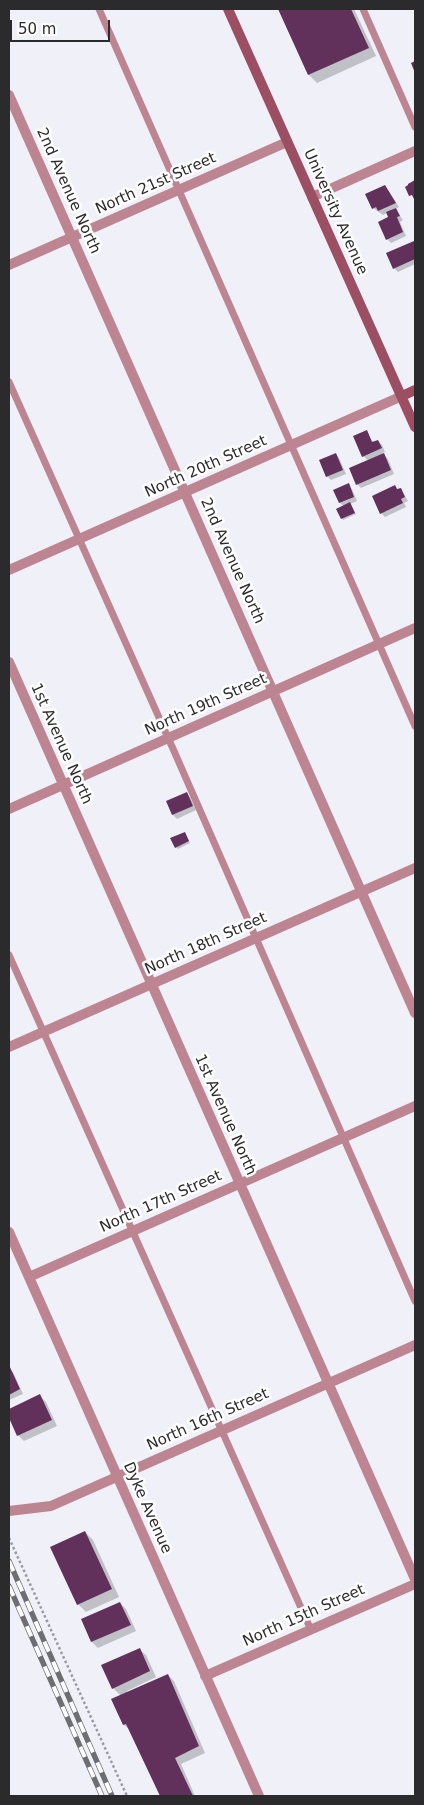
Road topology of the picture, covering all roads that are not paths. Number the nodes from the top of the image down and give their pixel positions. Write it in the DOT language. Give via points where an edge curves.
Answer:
graph roads {
  1 [pos="98,9"];
  2 [pos="228,9"];
  3 [pos="363,9"];
  4 [pos="9,95"];
  5 [pos="415,127"];
  6 [pos="287,142"];
  7 [pos="415,151"];
  8 [pos="179,190"];
  9 [pos="312,197"];
  10 [pos="72,238"];
  11 [pos="9,265"];
  12 [pos="9,382"];
  13 [pos="415,390"];
  14 [pos="402,396"];
  15 [pos="415,427"];
  16 [pos="291,445"];
  17 [pos="185,492"];
  18 [pos="78,539"];
  19 [pos="9,570"];
  20 [pos="415,628"];
  21 [pos="380,644"];
  22 [pos="9,662"];
  23 [pos="273,692"];
  24 [pos="415,726"];
  25 [pos="169,739"];
  26 [pos="63,785"];
  27 [pos="9,809"];
  28 [pos="415,868"];
  29 [pos="362,891"];
  30 [pos="256,939"];
  31 [pos="9,955"];
  32 [pos="151,985"];
  33 [pos="415,1013"];
  34 [pos="44,1032"];
  35 [pos="9,1047"];
  36 [pos="415,1106"];
  37 [pos="343,1138"];
  38 [pos="239,1184"];
  39 [pos="133,1231"];
  40 [pos="9,1232"];
  41 [pos="29,1277"];
  42 [pos="415,1300"];
  43 [pos="415,1344"];
  44 [pos="328,1383"];
  45 [pos="221,1430"];
  46 [pos="116,1477"];
  47 [pos="9,1511"];
  48 [pos="415,1579"];
  49 [pos="415,1584"];
  50 [pos="311,1630"];
  51 [pos="205,1676"];
  52 [pos="259,1796"];
  1 -- 8 [label="lane"];
  2 -- 6 [label="street, University Avenue"];
  3 -- 5 [label="lane"];
  4 -- 10 [label="street, 2nd Avenue North"];
  6 -- 8 [label="street, North 21st Street"];
  6 -- 9 [label="street, University Avenue"];
  7 -- 9 [label="street"];
  8 -- 10 [label="street, North 21st Street"];
  8 -- 16 [label="lane"];
  9 -- 14 [label="street, University Avenue"];
  10 -- 11 [label="street, North 21st Street"];
  10 -- 17 [label="street, 2nd Avenue North"];
  12 -- 18 [label="lane"];
  13 -- 14 [label="street, North 20th Street"];
  14 -- 15 [label="street, University Avenue"];
  14 -- 16 [label="street, North 20th Street"];
  16 -- 17 [label="street, North 20th Street"];
  16 -- 21 [label="lane"];
  17 -- 18 [label="street, North 20th Street"];
  17 -- 23 [label="street, 2nd Avenue North"];
  18 -- 19 [label="street, North 20th Street"];
  18 -- 25 [label="lane"];
  20 -- 21 [label="street, North 19th Street"];
  21 -- 23 [label="street, North 19th Street"];
  21 -- 24 [label="lane"];
  22 -- 26 [label="street, 1st Avenue North"];
  23 -- 25 [label="street, North 19th Street"];
  23 -- 29 [label="street, 2nd Avenue North"];
  25 -- 26 [label="street, North 19th Street"];
  25 -- 30 [label="lane"];
  26 -- 27 [label="street, North 19th Street"];
  26 -- 32 [label="street, 1st Avenue North"];
  28 -- 29 [label="street, North 18th Street"];
  29 -- 30 [label="street, North 18th Street"];
  29 -- 33 [label="street, 2nd Avenue North"];
  30 -- 32 [label="street, North 18th Street"];
  30 -- 37 [label="lane"];
  31 -- 34 [label="lane"];
  32 -- 34 [label="street, North 18th Street"];
  32 -- 38 [label="street, 1st Avenue North"];
  34 -- 35 [label="street, North 18th Street"];
  34 -- 39 [label="lane"];
  36 -- 37 [label="street, North 17th Street"];
  37 -- 38 [label="street, North 17th Street"];
  37 -- 42 [label="lane"];
  38 -- 39 [label="street, North 17th Street"];
  38 -- 44 [label="street, 1st Avenue North"];
  39 -- 41 [label="street, North 17th Street"];
  39 -- 45 [label="lane"];
  40 -- 41 [label="street, Dyke Avenue"];
  41 -- 46 [label="street, Dyke Avenue"];
  43 -- 44 [label="street, North 16th Street"];
  44 -- 45 [label="street, North 16th Street"];
  44 -- 48 [label="street, 1st Avenue North"];
  45 -- 46 [label="street, North 16th Street"];
  45 -- 50 [label="lane"];
  46 -- 47 [label="street, North 16th Street" via="51,1506"];
  46 -- 51 [label="street, Dyke Avenue"];
  49 -- 50 [label="street, North 15th Street"];
  50 -- 51 [label="street, North 15th Street"];
  51 -- 52 [label="street, Dyke Avenue"];
}
